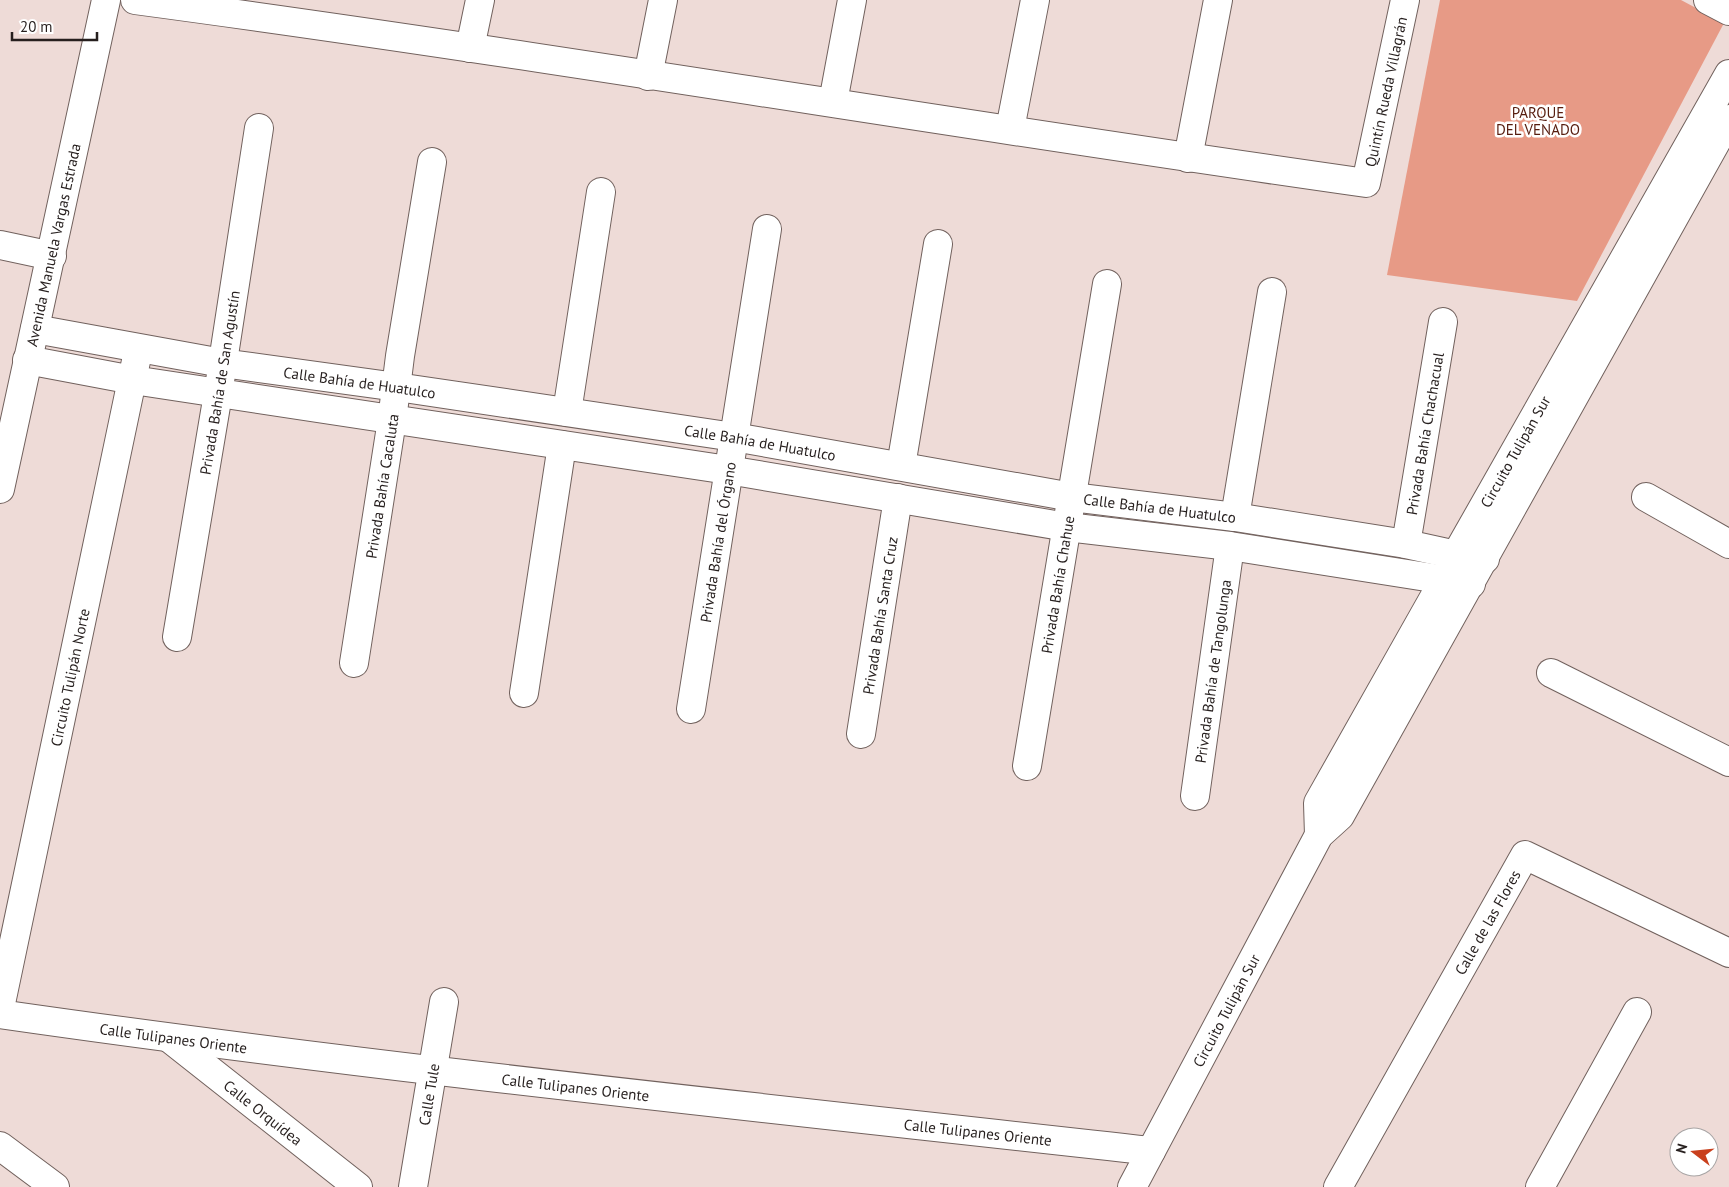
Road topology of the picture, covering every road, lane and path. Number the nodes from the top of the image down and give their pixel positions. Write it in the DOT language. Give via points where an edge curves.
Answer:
graph roads {
  1 [pos="106,0"];
  2 [pos="135,0"];
  3 [pos="480,0"];
  4 [pos="663,0"];
  5 [pos="852,0"];
  6 [pos="1035,0"];
  7 [pos="1218,0"];
  8 [pos="1405,0"];
  9 [pos="1708,0"];
  10 [pos="295,11"];
  11 [pos="1729,11"];
  12 [pos="470,48"];
  13 [pos="1729,74"];
  14 [pos="648,76"];
  15 [pos="833,102"];
  16 [pos="1729,119"];
  17 [pos="259,128"];
  18 [pos="1010,129"];
  19 [pos="1188,158"];
  20 [pos="432,162"];
  21 [pos="601,192"];
  22 [pos="767,229"];
  23 [pos="938,244"];
  24 [pos="0,245"];
  25 [pos="52,256"];
  26 [pos="1107,284"];
  27 [pos="1272,292"];
  28 [pos="1443,322"];
  29 [pos="35,329"];
  30 [pos="139,348"];
  31 [pos="27,360"];
  32 [pos="222,363"];
  33 [pos="133,380"];
  34 [pos="396,387"];
  35 [pos="218,394"];
  36 [pos="567,412"];
  37 [pos="392,420"];
  38 [pos="6,431"];
  39 [pos="734,437"];
  40 [pos="562,445"];
  41 [pos="901,466"];
  42 [pos="728,470"];
  43 [pos="0,489"];
  44 [pos="1072,497"];
  45 [pos="1646,497"];
  46 [pos="898,498"];
  47 [pos="1236,517"];
  48 [pos="1068,528"];
  49 [pos="1406,544"];
  50 [pos="1729,544"];
  51 [pos="1230,546"];
  52 [pos="1485,559"];
  53 [pos="1457,572"];
  54 [pos="177,637"];
  55 [pos="354,663"];
  56 [pos="1551,673"];
  57 [pos="524,693"];
  58 [pos="691,709"];
  59 [pos="861,734"];
  60 [pos="1729,762"];
  61 [pos="1027,766"];
  62 [pos="1195,796"];
  63 [pos="1729,953"];
  64 [pos="444,1002"];
  65 [pos="0,1008"];
  66 [pos="1637,1012"];
  67 [pos="0,1014"];
  68 [pos="169,1038"];
  69 [pos="433,1071"];
  70 [pos="0,1146"];
  71 [pos="1151,1151"];
  72 [pos="55,1187"];
  73 [pos="358,1187"];
  74 [pos="413,1187"];
  75 [pos="1132,1187"];
  76 [pos="1338,1187"];
  77 [pos="1540,1187"];
  1 -- 25 [label="street, Avenida Manuela Vargas Estrada"];
  2 -- 10 [label="street"];
  3 -- 12 [label="street"];
  4 -- 14 [label="street"];
  5 -- 15 [label="street"];
  6 -- 18 [label="street"];
  7 -- 19 [label="street"];
  8 -- 19 [label="street, Quintín Rueda Villagrán" via="1366,183"];
  9 -- 11 [label="street"];
  10 -- 12 [label="street"];
  12 -- 14 [label="street"];
  13 -- 53 [label="street, Circuito Tulipán Sur"];
  14 -- 15 [label="street"];
  15 -- 18 [label="street"];
  16 -- 52 [label="street, Circuito Tulipán Sur"];
  17 -- 32 [label="street, Privada Bahía de San Agustín"];
  18 -- 19 [label="street"];
  20 -- 34 [label="street, Privada Bahía Cacaluta"];
  21 -- 36 [label="street"];
  22 -- 39 [label="street, Privada Bahía del Órgano"];
  23 -- 41 [label="street"];
  24 -- 25 [label="street"];
  25 -- 29 [label="street, Avenida Manuela Vargas Estrada"];
  26 -- 44 [label="street, Privada Bahía Chahue"];
  27 -- 47 [label="street"];
  28 -- 49 [label="street, Privada Bahía Chachacual"];
  29 -- 30 [label="street, Calle Bahía de Huatulco"];
  29 -- 31 [label="street, Avenida Manuela Vargas Estrada"];
  30 -- 32 [label="street, Calle Bahía de Huatulco"];
  30 -- 33 [label="street, Circuito Tulipán Norte"];
  31 -- 33 [label="street, Calle Bahía de Huatulco"];
  31 -- 38 [label="street, Avenida Manuela Vargas Estrada"];
  32 -- 34 [label="street, Calle Bahía de Huatulco"];
  32 -- 35 [label="street, Privada Bahía de San Agustín"];
  33 -- 35 [label="street, Calle Bahía de Huatulco"];
  33 -- 65 [label="street, Circuito Tulipán Norte"];
  34 -- 36 [label="street, Calle Bahía de Huatulco"];
  34 -- 37 [label="street, Privada Bahía Cacaluta"];
  35 -- 37 [label="street, Calle Bahía de Huatulco"];
  35 -- 54 [label="street, Privada Bahía de San Agustín"];
  36 -- 39 [label="street, Calle Bahía de Huatulco"];
  37 -- 40 [label="street, Calle Bahía de Huatulco"];
  37 -- 55 [label="street, Privada Bahía Cacaluta"];
  38 -- 43 [label="street, Avenida Manuela Vargas Estrada"];
  39 -- 41 [label="street, Calle Bahía de Huatulco"];
  39 -- 42 [label="street, Privada Bahía del Órgano"];
  40 -- 42 [label="street, Calle Bahía de Huatulco"];
  40 -- 57 [label="street"];
  41 -- 44 [label="street, Calle Bahía de Huatulco"];
  42 -- 46 [label="street, Calle Bahía de Huatulco"];
  42 -- 58 [label="street, Privada Bahía del Órgano"];
  44 -- 47 [label="street, Calle Bahía de Huatulco"];
  44 -- 48 [label="street, Privada Bahía Chahue"];
  45 -- 50 [label="street"];
  46 -- 48 [label="street, Calle Bahía de Huatulco"];
  46 -- 59 [label="street, Privada Bahía Santa Cruz"];
  47 -- 49 [label="street, Calle Bahía de Huatulco"];
  48 -- 51 [label="street, Calle Bahía de Huatulco"];
  48 -- 61 [label="street, Privada Bahía Chahue"];
  49 -- 53 [label="street, Calle Bahía de Huatulco"];
  51 -- 53 [label="street, Calle Bahía de Huatulco"];
  51 -- 62 [label="street, Privada Bahía de Tangolunga"];
  52 -- 53 [label="street, Calle Bahía de Huatulco"];
  53 -- 71 [label="street, Circuito Tulipán Sur" via="1318,803 1319,835"];
  56 -- 60 [label="street"];
  63 -- 76 [label="street, Calle de las Flores" via="1525,855"];
  64 -- 69 [label="street, Calle Tule"];
  66 -- 77 [label="street"];
  67 -- 68 [label="street, Calle Tulipanes Oriente"];
  68 -- 69 [label="street, Calle Tulipanes Oriente"];
  68 -- 73 [label="street, Calle Orquídea"];
  69 -- 71 [label="street, Calle Tulipanes Oriente"];
  69 -- 74 [label="street, Calle Tule"];
  70 -- 72 [label="street"];
  71 -- 75 [label="street, Circuito Tulipán Sur"];
}
